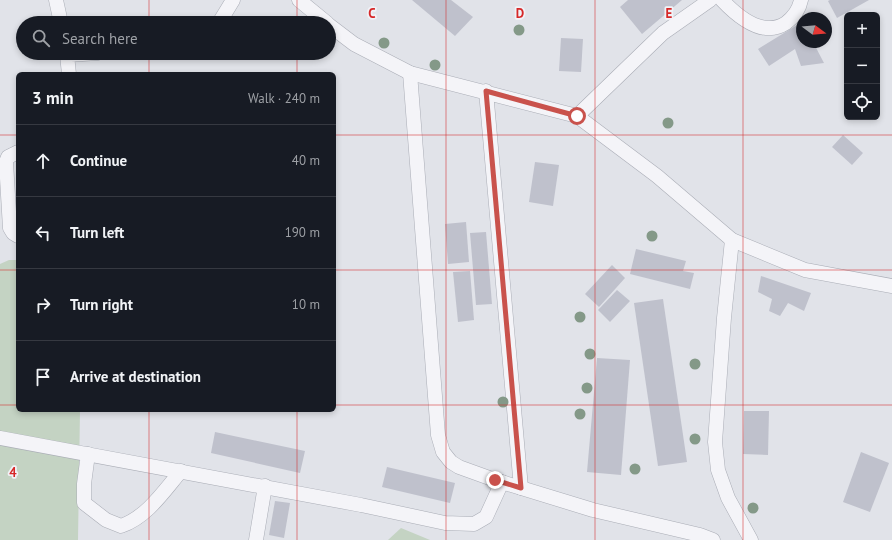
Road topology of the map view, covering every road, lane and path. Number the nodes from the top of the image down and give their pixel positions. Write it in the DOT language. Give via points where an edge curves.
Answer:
graph roads {
  1 [pos="56,0"];
  2 [pos="233,0"];
  3 [pos="299,0"];
  4 [pos="710,0"];
  5 [pos="722,0"];
  6 [pos="803,2"];
  7 [pos="59,16"];
  8 [pos="223,16"];
  9 [pos="318,16"];
  10 [pos="336,30"];
  11 [pos="68,60"];
  12 [pos="69,72"];
  13 [pos="410,73"];
  14 [pos="486,91"];
  15 [pos="577,116"];
  16 [pos="16,153"];
  17 [pos="16,235"];
  18 [pos="732,240"];
  19 [pos="892,286"];
  20 [pos="0,438"];
  21 [pos="88,454"];
  22 [pos="181,471"];
  23 [pos="502,482"];
  24 [pos="265,486"];
  25 [pos="521,488"];
  26 [pos="699,538"];
  27 [pos="256,540"];
  28 [pos="713,540"];
  29 [pos="751,540"];
  1 -- 7 [label="lane"];
  2 -- 8 [label="lane"];
  3 -- 9 [label="lane"];
  4 -- 15 [label="lane" via="663,33"];
  5 -- 6 [label="lane" via="754,26 773,29 792,19"];
  10 -- 13 [label="lane" via="354,44"];
  11 -- 12 [label="lane"];
  13 -- 14 [label="lane"];
  13 -- 23 [label="lane" via="438,435 443,452 451,462"];
  14 -- 15 [label="lane"];
  14 -- 25 [label="lane"];
  15 -- 18 [label="lane" via="657,176"];
  16 -- 17 [label="lane" via="8,157 6,162 10,228"];
  18 -- 19 [label="lane" via="805,270"];
  18 -- 29 [label="lane" via="714,442 718,470 728,498"];
  20 -- 21 [label="lane"];
  21 -- 22 [label="lane"];
  21 -- 22 [label="lane" via="84,503 106,520 121,526 134,522 148,510"];
  22 -- 24 [label="lane"];
  23 -- 24 [label="lane" via="486,517 474,524 445,522"];
  23 -- 25 [label="lane"];
  24 -- 27 [label="lane"];
  25 -- 26 [label="lane"];
  26 -- 28 [label="lane"];
}
